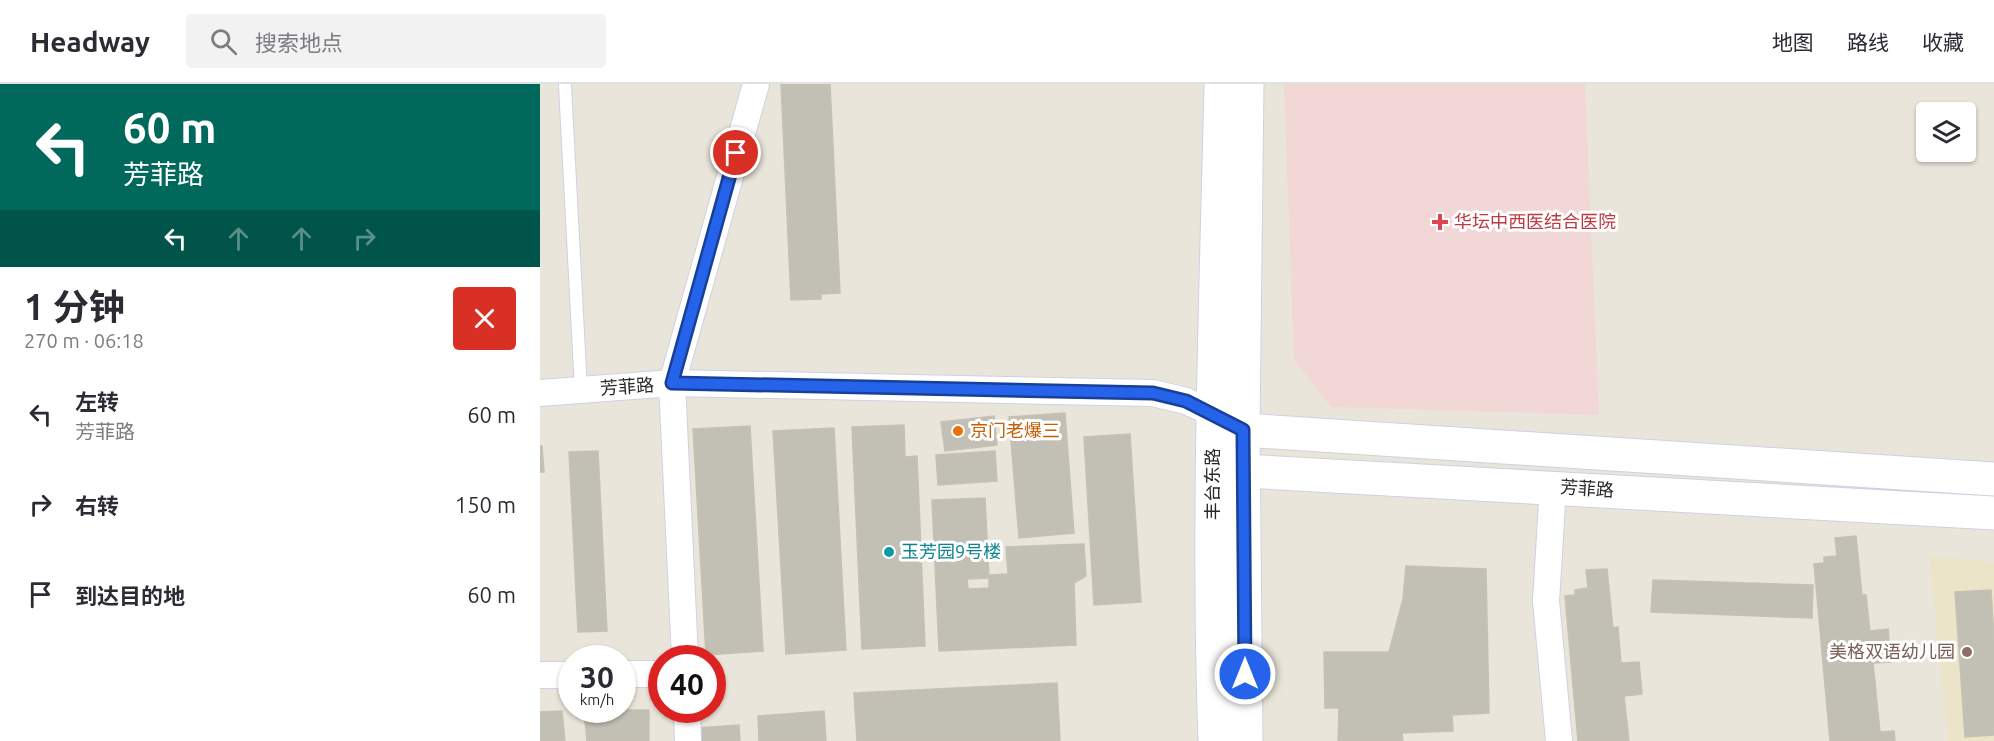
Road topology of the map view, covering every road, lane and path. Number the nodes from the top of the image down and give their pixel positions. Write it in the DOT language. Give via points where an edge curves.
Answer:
graph roads {
  1 [pos="756,84"];
  2 [pos="1221,84"];
  3 [pos="1247,84"];
  4 [pos="565,86"];
  5 [pos="672,383"];
  6 [pos="581,390"];
  7 [pos="540,393"];
  8 [pos="1214,414"];
  9 [pos="1243,430"];
  10 [pos="1244,471"];
  11 [pos="1994,479"];
  12 [pos="1553,487"];
  13 [pos="1994,513"];
  14 [pos="684,645"];
  15 [pos="540,675"];
  16 [pos="558,675"];
  17 [pos="687,723"];
  18 [pos="688,741"];
  19 [pos="1215,741"];
  20 [pos="1246,741"];
  21 [pos="1559,741"];
  1 -- 5 [label="street"];
  2 -- 8 [label="street, 丰台东路"];
  3 -- 9 [label="street, 丰台东路"];
  4 -- 6 [label="lane"];
  5 -- 6 [label="street, 芳菲路"];
  5 -- 8 [label="street, 芳菲路" via="1153,393 1186,401"];
  5 -- 14 [label="street"];
  6 -- 7 [label="street, 芳菲路"];
  8 -- 9 [label="street, 芳菲路"];
  8 -- 10 [label="street"];
  8 -- 19 [label="street, 丰台东路"];
  9 -- 10 [label="street, 丰台东路"];
  9 -- 11 [label="street, 芳菲路"];
  10 -- 12 [label="street, 芳菲路"];
  10 -- 20 [label="street, 丰台东路"];
  12 -- 13 [label="street, 芳菲路"];
  12 -- 21 [label="street" via="1546,601"];
  15 -- 16 [label="street"];
  17 -- 18 [label="street"];
}
